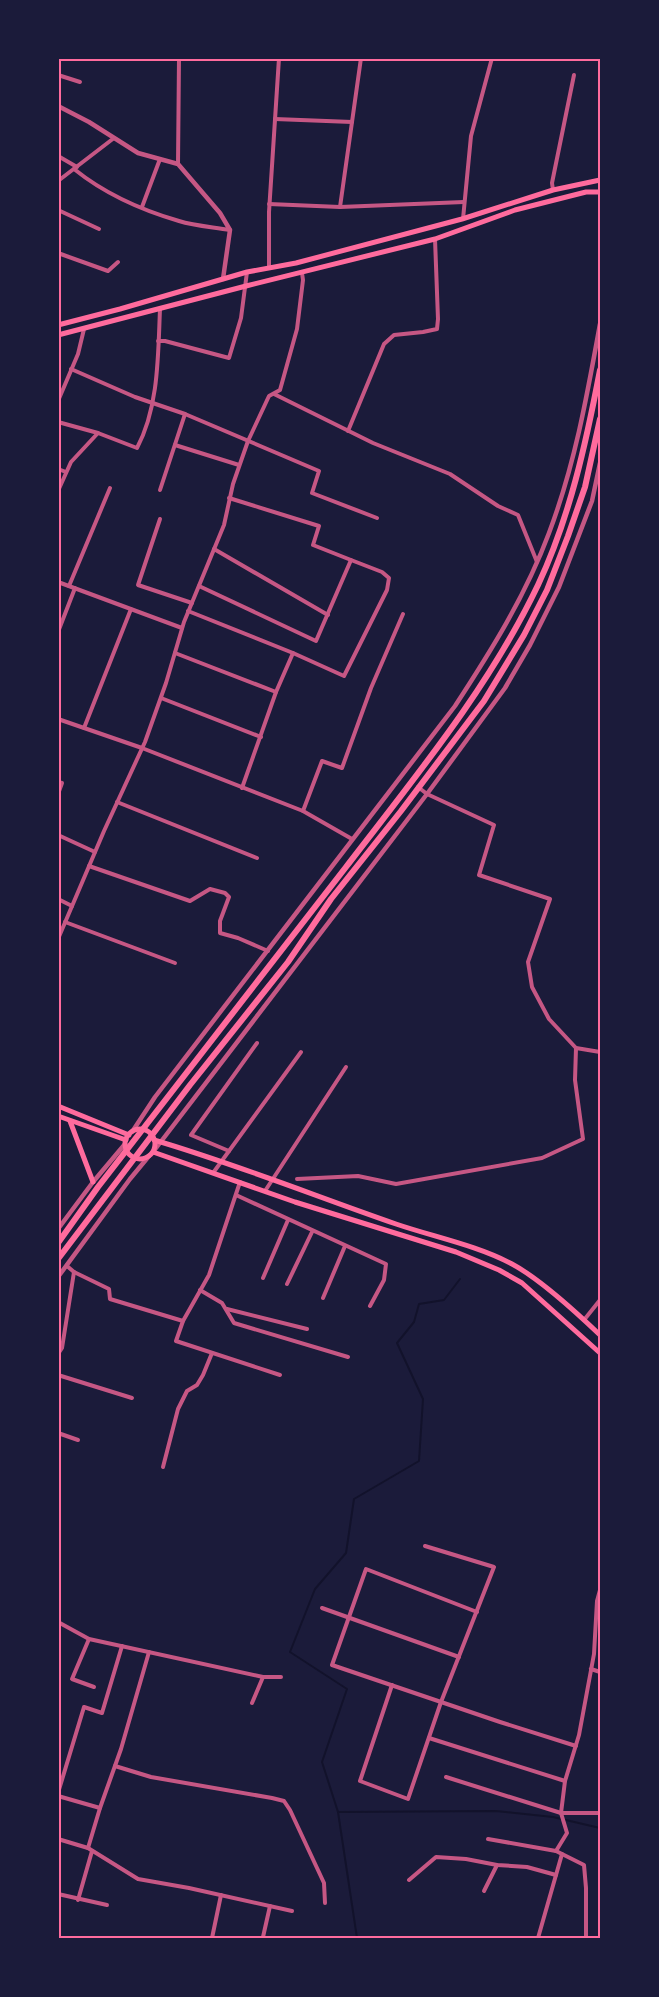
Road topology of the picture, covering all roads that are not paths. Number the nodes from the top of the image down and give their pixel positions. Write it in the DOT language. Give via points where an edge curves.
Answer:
graph roads {
  1 [pos="179,58"];
  2 [pos="279,58"];
  3 [pos="361,58"];
  4 [pos="492,58"];
  5 [pos="58,75"];
  6 [pos="574,75"];
  7 [pos="80,82"];
  8 [pos="58,105"];
  9 [pos="275,119"];
  10 [pos="352,122"];
  11 [pos="114,138"];
  12 [pos="58,156"];
  13 [pos="160,159"];
  14 [pos="178,164"];
  15 [pos="75,168"];
  16 [pos="600,180"];
  17 [pos="58,181"];
  18 [pos="553,190"];
  19 [pos="600,192"];
  20 [pos="464,202"];
  21 [pos="269,204"];
  22 [pos="142,207"];
  23 [pos="340,207"];
  24 [pos="58,210"];
  25 [pos="462,219"];
  26 [pos="99,229"];
  27 [pos="230,230"];
  28 [pos="435,239"];
  29 [pos="58,253"];
  30 [pos="118,262"];
  31 [pos="269,268"];
  32 [pos="247,272"];
  33 [pos="302,273"];
  34 [pos="224,279"];
  35 [pos="246,286"];
  36 [pos="160,309"];
  37 [pos="600,324"];
  38 [pos="58,325"];
  39 [pos="84,329"];
  40 [pos="58,335"];
  41 [pos="158,341"];
  42 [pos="71,369"];
  43 [pos="600,370"];
  44 [pos="273,394"];
  45 [pos="58,401"];
  46 [pos="153,403"];
  47 [pos="185,414"];
  48 [pos="600,419"];
  49 [pos="58,422"];
  50 [pos="348,431"];
  51 [pos="98,433"];
  52 [pos="248,441"];
  53 [pos="175,445"];
  54 [pos="600,463"];
  55 [pos="239,465"];
  56 [pos="58,469"];
  57 [pos="66,472"];
  58 [pos="110,488"];
  59 [pos="160,490"];
  60 [pos="58,491"];
  61 [pos="229,498"];
  62 [pos="377,518"];
  63 [pos="160,519"];
  64 [pos="214,549"];
  65 [pos="351,560"];
  66 [pos="537,562"];
  67 [pos="58,582"];
  68 [pos="69,586"];
  69 [pos="199,586"];
  70 [pos="75,588"];
  71 [pos="192,603"];
  72 [pos="131,609"];
  73 [pos="188,611"];
  74 [pos="403,614"];
  75 [pos="328,615"];
  76 [pos="182,628"];
  77 [pos="58,632"];
  78 [pos="175,653"];
  79 [pos="293,653"];
  80 [pos="276,692"];
  81 [pos="161,698"];
  82 [pos="58,719"];
  83 [pos="84,728"];
  84 [pos="261,736"];
  85 [pos="142,748"];
  86 [pos="401,779"];
  87 [pos="58,782"];
  88 [pos="409,784"];
  89 [pos="418,787"];
  90 [pos="242,788"];
  91 [pos="58,794"];
  92 [pos="427,794"];
  93 [pos="117,802"];
  94 [pos="303,811"];
  95 [pos="58,835"];
  96 [pos="352,839"];
  97 [pos="95,852"];
  98 [pos="257,858"];
  99 [pos="89,866"];
  100 [pos="58,900"];
  101 [pos="72,906"];
  102 [pos="65,922"];
  103 [pos="58,939"];
  104 [pos="268,951"];
  105 [pos="176,963"];
  106 [pos="257,1043"];
  107 [pos="576,1048"];
  108 [pos="301,1052"];
  109 [pos="600,1052"];
  110 [pos="346,1067"];
  111 [pos="58,1106"];
  112 [pos="58,1116"];
  113 [pos="70,1121"];
  114 [pos="128,1138"];
  115 [pos="158,1141"];
  116 [pos="229,1151"];
  117 [pos="151,1154"];
  118 [pos="221,1162"];
  119 [pos="212,1174"];
  120 [pos="297,1179"];
  121 [pos="272,1180"];
  122 [pos="93,1182"];
  123 [pos="240,1182"];
  124 [pos="265,1191"];
  125 [pos="236,1195"];
  126 [pos="288,1220"];
  127 [pos="58,1229"];
  128 [pos="312,1232"];
  129 [pos="58,1243"];
  130 [pos="345,1246"];
  131 [pos="58,1259"];
  132 [pos="67,1266"];
  133 [pos="74,1272"];
  134 [pos="58,1277"];
  135 [pos="263,1278"];
  136 [pos="287,1284"];
  137 [pos="200,1290"];
  138 [pos="323,1298"];
  139 [pos="600,1300"];
  140 [pos="370,1306"];
  141 [pos="227,1309"];
  142 [pos="584,1320"];
  143 [pos="183,1321"];
  144 [pos="307,1329"];
  145 [pos="600,1335"];
  146 [pos="213,1353"];
  147 [pos="600,1353"];
  148 [pos="58,1354"];
  149 [pos="348,1357"];
  150 [pos="58,1375"];
  151 [pos="280,1375"];
  152 [pos="132,1398"];
  153 [pos="58,1433"];
  154 [pos="78,1440"];
  155 [pos="163,1467"];
  156 [pos="425,1546"];
  157 [pos="600,1590"];
  158 [pos="599,1601"];
  159 [pos="322,1608"];
  160 [pos="477,1612"];
  161 [pos="348,1618"];
  162 [pos="58,1622"];
  163 [pos="595,1633"];
  164 [pos="600,1635"];
  165 [pos="89,1639"];
  166 [pos="122,1646"];
  167 [pos="148,1652"];
  168 [pos="459,1657"];
  169 [pos="591,1669"];
  170 [pos="600,1672"];
  171 [pos="262,1677"];
  172 [pos="281,1677"];
  173 [pos="392,1685"];
  174 [pos="94,1686"];
  175 [pos="441,1702"];
  176 [pos="252,1703"];
  177 [pos="429,1738"];
  178 [pos="576,1746"];
  179 [pos="115,1766"];
  180 [pos="446,1777"];
  181 [pos="565,1781"];
  182 [pos="58,1795"];
  183 [pos="100,1808"];
  184 [pos="600,1812"];
  185 [pos="561,1813"];
  186 [pos="58,1839"];
  187 [pos="488,1839"];
  188 [pos="90,1849"];
  189 [pos="556,1851"];
  190 [pos="561,1854"];
  191 [pos="497,1865"];
  192 [pos="555,1875"];
  193 [pos="409,1880"];
  194 [pos="484,1891"];
  195 [pos="58,1894"];
  196 [pos="221,1895"];
  197 [pos="78,1900"];
  198 [pos="325,1904"];
  199 [pos="106,1905"];
  200 [pos="270,1906"];
  201 [pos="292,1911"];
  202 [pos="263,1937"];
  203 [pos="212,1938"];
  204 [pos="538,1938"];
  205 [pos="586,1938"];
  1 -- 14 [label="street"];
  2 -- 9 [label="street"];
  3 -- 10 [label="street"];
  4 -- 20 [label="street" via="471,136"];
  5 -- 7 [label="street"];
  6 -- 18 [label="street"];
  8 -- 11 [label="street"];
  9 -- 10 [label="street"];
  9 -- 21 [label="street"];
  10 -- 23 [label="street"];
  11 -- 13 [label="street" via="138,153"];
  11 -- 15 [label="street"];
  12 -- 15 [label="street"];
  13 -- 14 [label="street"];
  13 -- 22 [label="street"];
  14 -- 27 [label="street"];
  15 -- 17 [label="street"];
  15 -- 22 [label="street" via="120,200"];
  16 -- 18 [label="main road"];
  18 -- 25 [label="main road"];
  19 -- 28 [label="main road" via="515,210"];
  20 -- 23 [label="street"];
  20 -- 25 [label="street"];
  21 -- 23 [label="street"];
  21 -- 31 [label="street"];
  22 -- 27 [label="street" via="179,221"];
  24 -- 26 [label="street"];
  25 -- 31 [label="main road"];
  27 -- 34 [label="street"];
  28 -- 33 [label="main road"];
  28 -- 50 [label="street" via="437,329 393,334 384,344"];
  29 -- 30 [label="street" via="108,272"];
  31 -- 32 [label="main road"];
  32 -- 34 [label="main road"];
  32 -- 35 [label="street"];
  33 -- 35 [label="main road"];
  33 -- 44 [label="street" via="297,329 280,390"];
  34 -- 38 [label="main road"];
  35 -- 36 [label="main road"];
  35 -- 41 [label="street" via="229,358"];
  36 -- 39 [label="main road"];
  36 -- 41 [label="street"];
  37 -- 66 [label="street" via="580,432"];
  39 -- 40 [label="main road"];
  39 -- 42 [label="street"];
  41 -- 46 [label="street"];
  42 -- 45 [label="street"];
  42 -- 46 [label="street"];
  43 -- 88 [label="highway" via="578,476 539,583 492,670"];
  44 -- 50 [label="street"];
  44 -- 52 [label="street"];
  46 -- 47 [label="street"];
  46 -- 51 [label="street" via="137,448"];
  47 -- 52 [label="street"];
  47 -- 53 [label="street"];
  48 -- 89 [label="highway" via="585,487 547,590 484,701"];
  49 -- 51 [label="street"];
  50 -- 66 [label="street" via="450,474 518,515"];
  51 -- 57 [label="street"];
  52 -- 55 [label="street"];
  52 -- 62 [label="street" via="319,471 312,493"];
  53 -- 55 [label="street"];
  53 -- 59 [label="street"];
  54 -- 92 [label="street" via="592,501 559,587 530,645 505,688"];
  55 -- 61 [label="street"];
  56 -- 57 [label="street"];
  57 -- 60 [label="street"];
  58 -- 68 [label="street"];
  61 -- 64 [label="street"];
  61 -- 65 [label="street" via="319,526 313,544"];
  63 -- 71 [label="street" via="138,585"];
  64 -- 69 [label="street"];
  64 -- 75 [label="street"];
  65 -- 75 [label="street"];
  65 -- 79 [label="street" via="389,578 387,590 344,676"];
  66 -- 86 [label="street" via="491,651"];
  67 -- 68 [label="street"];
  68 -- 70 [label="street"];
  69 -- 71 [label="street"];
  69 -- 75 [label="street" via="316,640"];
  70 -- 72 [label="street"];
  70 -- 77 [label="street"];
  71 -- 73 [label="street"];
  72 -- 76 [label="street"];
  72 -- 83 [label="street"];
  73 -- 76 [label="street"];
  73 -- 79 [label="street"];
  74 -- 94 [label="street" via="342,768 322,761"];
  76 -- 78 [label="street"];
  78 -- 80 [label="street"];
  78 -- 81 [label="street"];
  79 -- 80 [label="street"];
  80 -- 84 [label="street"];
  81 -- 84 [label="street"];
  81 -- 85 [label="street"];
  82 -- 83 [label="street"];
  83 -- 85 [label="street"];
  84 -- 90 [label="street"];
  85 -- 90 [label="street"];
  85 -- 93 [label="street"];
  86 -- 88 [label="highway"];
  86 -- 96 [label="street"];
  87 -- 91 [label="street" via="62,783"];
  88 -- 129 [label="highway"];
  89 -- 92 [label="street"];
  89 -- 131 [label="highway"];
  90 -- 94 [label="street"];
  92 -- 107 [label="street" via="494,825 479,875 549,899 528,962 532,987 549,1019"];
  92 -- 115 [label="street"];
  93 -- 97 [label="street"];
  93 -- 98 [label="street"];
  94 -- 96 [label="street"];
  95 -- 97 [label="street"];
  96 -- 104 [label="street"];
  97 -- 99 [label="street"];
  99 -- 101 [label="street"];
  99 -- 104 [label="street" via="190,901 210,889 225,893 229,897 220,933"];
  100 -- 101 [label="street"];
  101 -- 102 [label="street"];
  102 -- 103 [label="street"];
  102 -- 105 [label="street"];
  104 -- 114 [label="street"];
  106 -- 116 [label="street" via="191,1135"];
  107 -- 109 [label="street"];
  107 -- 120 [label="street" via="575,1080 583,1139 542,1158 396,1184 358,1176"];
  108 -- 116 [label="street"];
  110 -- 121 [label="street"];
  111 -- 114 [label="main road"];
  112 -- 113 [label="main road"];
  113 -- 114 [label="main road"];
  113 -- 122 [label="main road"];
  114 -- 115 [label="main road" via="146,1130"];
  114 -- 117 [label="main road" via="127,1152 134,1157 142,1159"];
  114 -- 122 [label="street"];
  115 -- 117 [label="main road"];
  115 -- 118 [label="main road"];
  116 -- 118 [label="street"];
  117 -- 119 [label="main road"];
  117 -- 132 [label="street"];
  118 -- 119 [label="street"];
  118 -- 121 [label="main road"];
  119 -- 123 [label="main road"];
  121 -- 124 [label="street"];
  121 -- 142 [label="main road" via="491,1254 514,1265"];
  122 -- 127 [label="street"];
  123 -- 124 [label="main road"];
  123 -- 125 [label="street"];
  124 -- 147 [label="main road" via="456,1252 499,1270 522,1283"];
  125 -- 126 [label="street"];
  125 -- 137 [label="street"];
  126 -- 128 [label="street"];
  126 -- 135 [label="street"];
  128 -- 130 [label="street"];
  128 -- 136 [label="street"];
  130 -- 138 [label="street"];
  130 -- 140 [label="street" via="386,1264 384,1280"];
  132 -- 133 [label="street"];
  132 -- 134 [label="street"];
  133 -- 143 [label="street" via="109,1289 110,1299"];
  133 -- 148 [label="street"];
  137 -- 141 [label="street"];
  137 -- 143 [label="street"];
  139 -- 142 [label="street"];
  141 -- 144 [label="street"];
  141 -- 149 [label="street" via="234,1323"];
  142 -- 145 [label="main road"];
  143 -- 146 [label="street" via="176,1341"];
  146 -- 151 [label="street"];
  146 -- 155 [label="street" via="203,1376 187,1391 178,1409"];
  150 -- 152 [label="street"];
  153 -- 154 [label="street"];
  156 -- 160 [label="street" via="494,1567"];
  157 -- 158 [label="street"];
  158 -- 163 [label="street"];
  159 -- 161 [label="street"];
  160 -- 161 [label="street" via="366,1569"];
  160 -- 168 [label="street"];
  161 -- 168 [label="street"];
  161 -- 173 [label="street" via="332,1665"];
  162 -- 165 [label="street"];
  163 -- 164 [label="street"];
  163 -- 169 [label="street"];
  165 -- 166 [label="street"];
  165 -- 174 [label="street" via="72,1679"];
  166 -- 167 [label="street"];
  166 -- 182 [label="street" via="102,1713 84,1707"];
  167 -- 171 [label="street"];
  167 -- 179 [label="street"];
  168 -- 175 [label="street"];
  169 -- 170 [label="street"];
  169 -- 178 [label="street"];
  171 -- 172 [label="street"];
  171 -- 176 [label="street"];
  173 -- 175 [label="street"];
  173 -- 177 [label="street" via="360,1781 408,1799"];
  175 -- 177 [label="street"];
  175 -- 178 [label="street"];
  177 -- 181 [label="street"];
  178 -- 181 [label="street"];
  179 -- 183 [label="street"];
  179 -- 198 [label="street" via="151,1777 284,1802 324,1883"];
  180 -- 185 [label="street"];
  181 -- 185 [label="street"];
  182 -- 183 [label="street"];
  183 -- 188 [label="street"];
  184 -- 185 [label="street"];
  185 -- 189 [label="street" via="567,1833"];
  186 -- 188 [label="street"];
  187 -- 189 [label="street"];
  188 -- 196 [label="street" via="138,1879"];
  188 -- 197 [label="street"];
  189 -- 190 [label="street"];
  190 -- 192 [label="street"];
  190 -- 205 [label="street" via="584,1865"];
  191 -- 192 [label="street" via="527,1867"];
  191 -- 193 [label="street" via="436,1857"];
  191 -- 194 [label="street"];
  192 -- 204 [label="street"];
  195 -- 197 [label="street"];
  196 -- 200 [label="street"];
  196 -- 203 [label="street"];
  197 -- 199 [label="street"];
  200 -- 201 [label="street"];
  200 -- 202 [label="street"];
}
